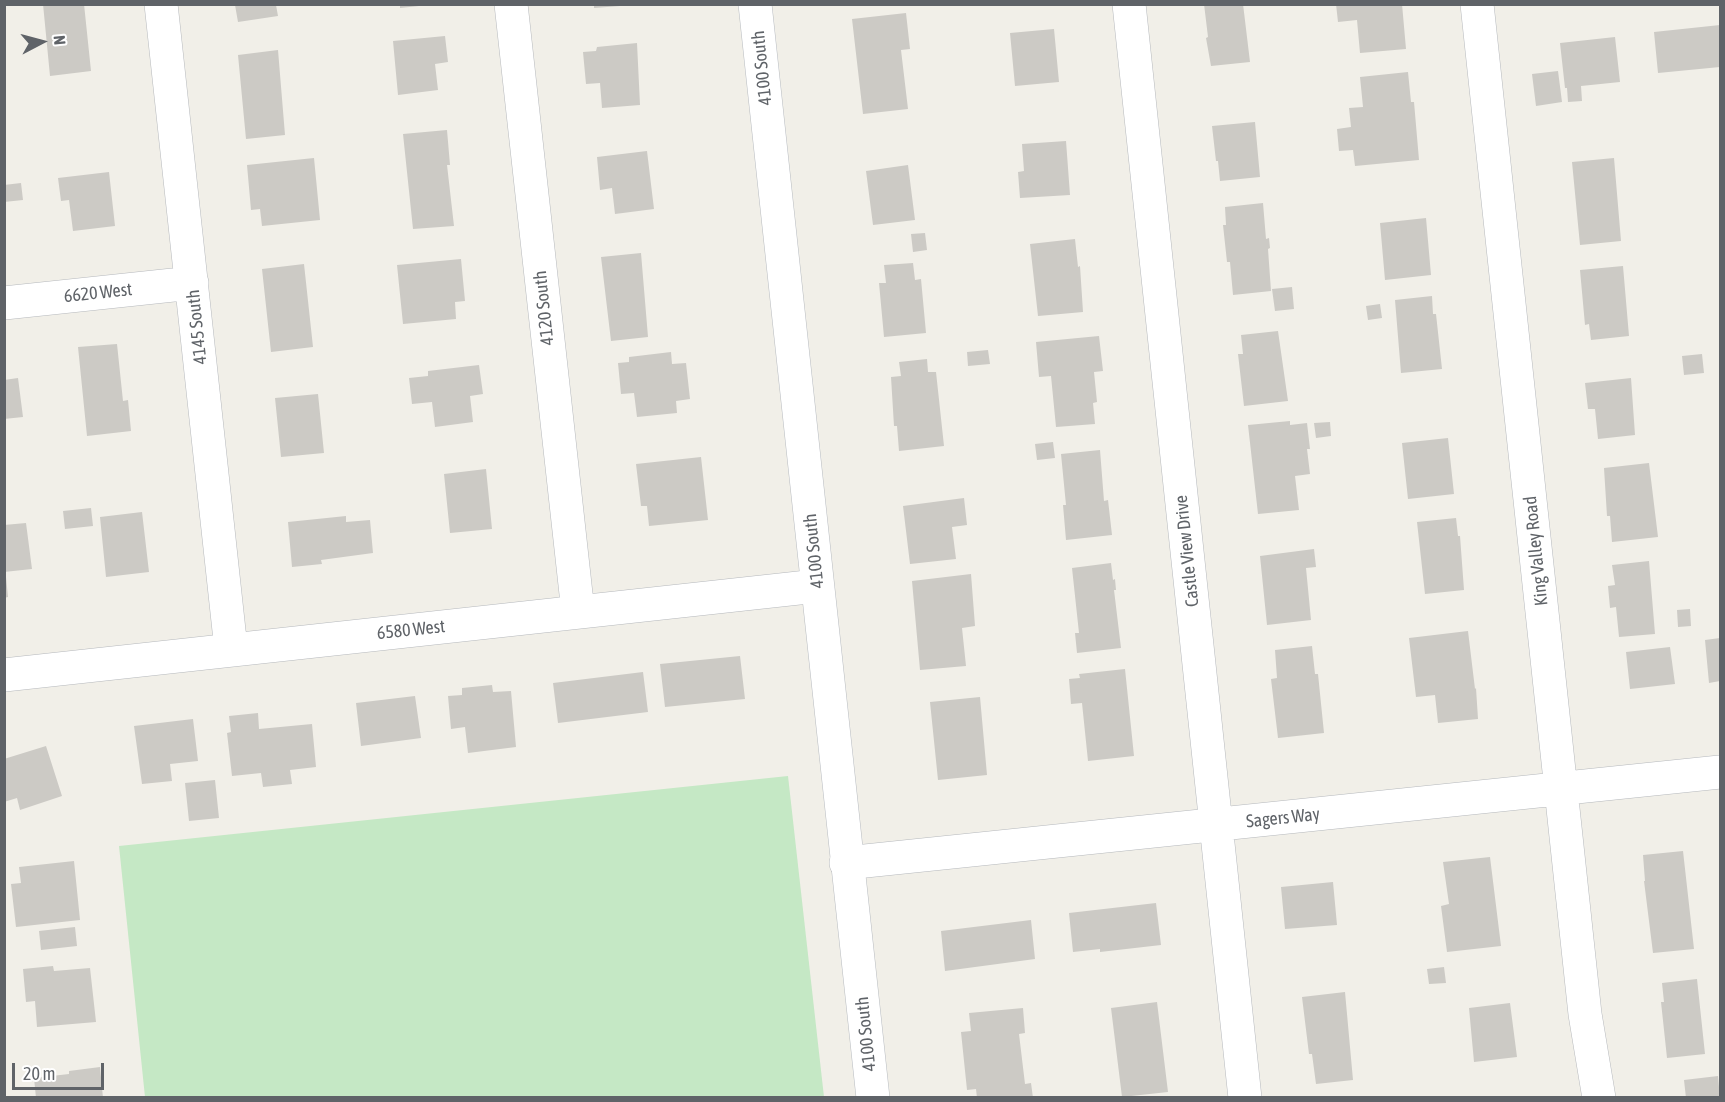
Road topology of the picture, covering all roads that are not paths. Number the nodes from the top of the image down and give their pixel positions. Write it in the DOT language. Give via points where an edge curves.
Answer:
graph roads {
  1 [pos="161,4"];
  2 [pos="511,4"];
  3 [pos="755,4"];
  4 [pos="1129,4"];
  5 [pos="1477,4"];
  6 [pos="192,283"];
  7 [pos="4,303"];
  8 [pos="817,586"];
  9 [pos="578,612"];
  10 [pos="231,649"];
  11 [pos="4,675"];
  12 [pos="1720,772"];
  13 [pos="1561,789"];
  14 [pos="1216,825"];
  15 [pos="846,863"];
  16 [pos="873,1098"];
  17 [pos="1245,1098"];
  18 [pos="1599,1098"];
  1 -- 6 [label="street, 4145 South"];
  2 -- 9 [label="street, 4120 South"];
  3 -- 8 [label="street, 4100 South"];
  4 -- 14 [label="street, Castle View Drive"];
  5 -- 13 [label="street, King Valley Road"];
  6 -- 7 [label="street, 6620 West"];
  6 -- 10 [label="street, 4145 South"];
  8 -- 9 [label="street, 6580 West"];
  8 -- 15 [label="street, 4100 South"];
  9 -- 10 [label="street, 6580 West"];
  10 -- 11 [label="street, 6580 West"];
  12 -- 13 [label="street, Sagers Way"];
  13 -- 14 [label="street, Sagers Way"];
  13 -- 18 [label="street, King Valley Road" via="1585,1014"];
  14 -- 15 [label="street, Sagers Way"];
  14 -- 17 [label="street, Castle View Drive"];
  15 -- 16 [label="street, 4100 South"];
}
